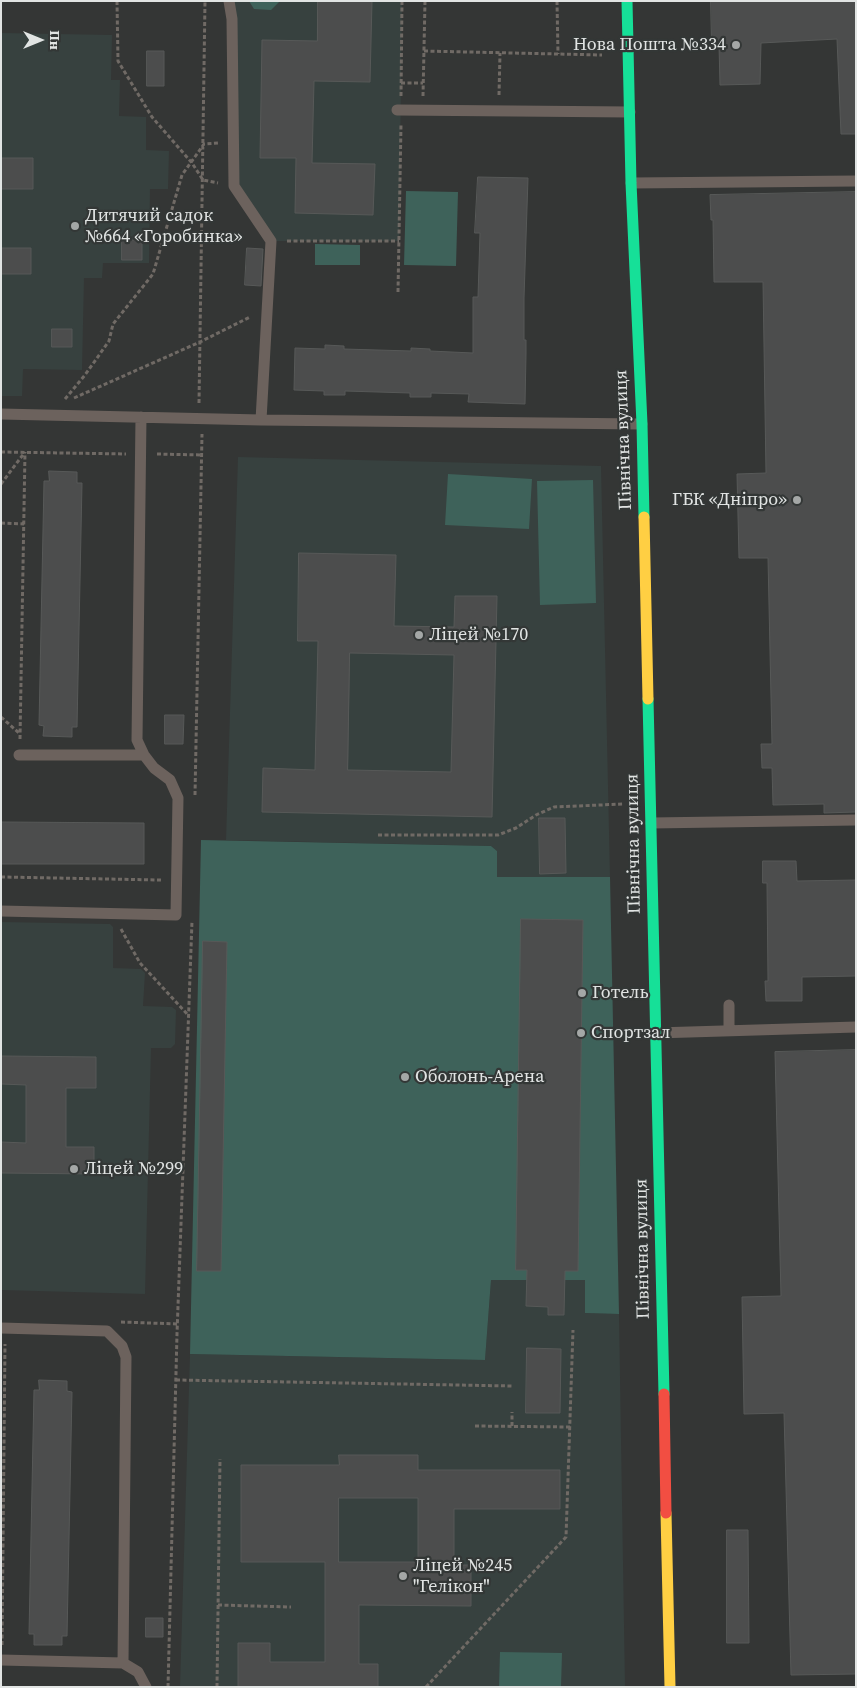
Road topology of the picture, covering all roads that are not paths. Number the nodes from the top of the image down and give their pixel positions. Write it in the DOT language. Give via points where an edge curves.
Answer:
graph roads {
  1 [pos="229,1"];
  2 [pos="627,1"];
  3 [pos="399,106"];
  4 [pos="630,112"];
  5 [pos="856,181"];
  6 [pos="631,183"];
  7 [pos="1,414"];
  8 [pos="141,417"];
  9 [pos="261,420"];
  10 [pos="642,424"];
  11 [pos="19,754"];
  12 [pos="144,754"];
  13 [pos="856,820"];
  14 [pos="651,823"];
  15 [pos="1,911"];
  16 [pos="729,1004"];
  17 [pos="856,1027"];
  18 [pos="729,1031"];
  19 [pos="656,1033"];
  20 [pos="3,1328"];
  21 [pos="2,1660"];
  22 [pos="124,1663"];
  23 [pos="146,1687"];
  24 [pos="670,1687"];
  1 -- 9 [label="lane" via="232,18 234,186 271,241"];
  2 -- 4 [label="street, Північна вулиця"];
  3 -- 4 [label="lane" via="423,110"];
  4 -- 6 [label="street, Північна вулиця"];
  5 -- 6 [label="lane"];
  6 -- 10 [label="street, Північна вулиця"];
  7 -- 8 [label="lane"];
  8 -- 9 [label="lane"];
  8 -- 12 [label="lane" via="138,740"];
  9 -- 10 [label="lane"];
  10 -- 14 [label="street, Північна вулиця"];
  11 -- 12 [label="lane"];
  12 -- 15 [label="lane" via="154,768 170,780 178,798 176,914"];
  13 -- 14 [label="lane" via="727,827"];
  14 -- 19 [label="street, Північна вулиця"];
  16 -- 18 [label="lane"];
  17 -- 18 [label="lane"];
  18 -- 19 [label="lane"];
  19 -- 24 [label="street, Північна вулиця"];
  20 -- 22 [label="lane" via="107,1331 122,1346 126,1358"];
  21 -- 22 [label="lane"];
  22 -- 23 [label="lane" via="138,1672"];
}
